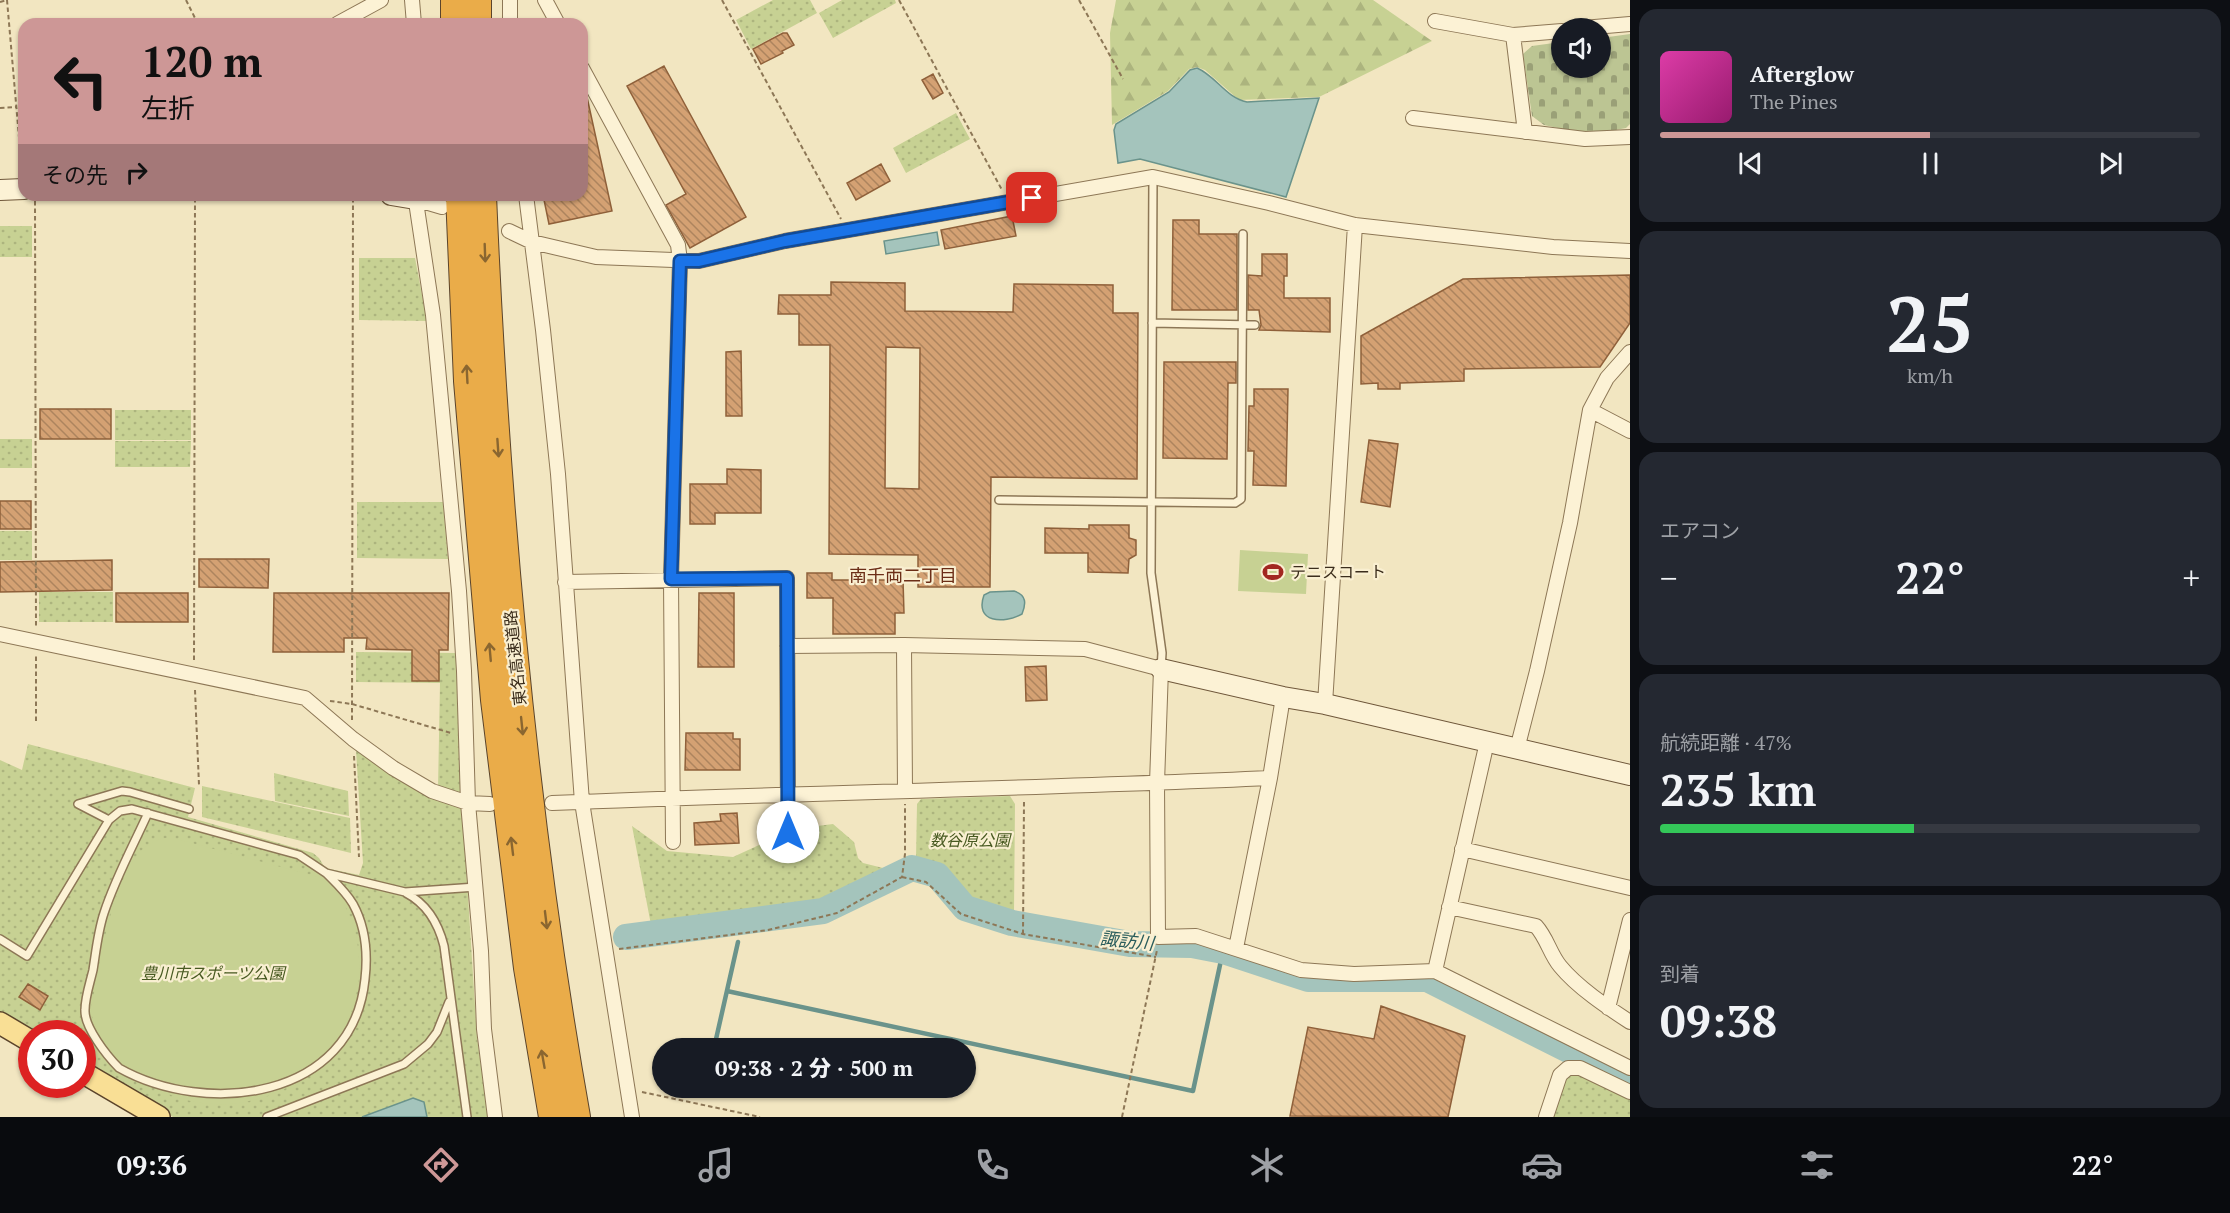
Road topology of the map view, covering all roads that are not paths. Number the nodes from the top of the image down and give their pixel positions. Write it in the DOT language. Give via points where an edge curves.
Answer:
graph roads {
  1 [pos="381,0"];
  2 [pos="412,0"];
  3 [pos="454,0"];
  4 [pos="478,0"];
  5 [pos="510,0"];
  6 [pos="545,0"];
  7 [pos="357,7"];
  8 [pos="344,18"];
  9 [pos="414,18"];
  10 [pos="454,18"];
  11 [pos="478,18"];
  12 [pos="510,18"];
  13 [pos="555,18"];
  14 [pos="1435,21"];
  15 [pos="1630,24"];
  16 [pos="1611,26"];
  17 [pos="1551,32"];
  18 [pos="1513,35"];
  19 [pos="588,79"];
  20 [pos="1413,118"];
  21 [pos="1525,132"];
  22 [pos="1630,137"];
  23 [pos="1153,177"];
  24 [pos="0,190"];
  25 [pos="18,191"];
  26 [pos="416,201"];
  27 [pos="450,201"];
  28 [pos="483,201"];
  29 [pos="527,201"];
  30 [pos="1355,225"];
  31 [pos="509,231"];
  32 [pos="1244,234"];
  33 [pos="532,242"];
  34 [pos="1630,251"];
  35 [pos="680,261"];
  36 [pos="1152,323"];
  37 [pos="1242,325"];
  38 [pos="1255,325"];
  39 [pos="1630,352"];
  40 [pos="1590,410"];
  41 [pos="1630,431"];
  42 [pos="999,500"];
  43 [pos="1152,503"];
  44 [pos="671,579"];
  45 [pos="565,582"];
  46 [pos="0,634"];
  47 [pos="904,645"];
  48 [pos="788,646"];
  49 [pos="1161,669"];
  50 [pos="1283,697"];
  51 [pos="1325,704"];
  52 [pos="1487,742"];
  53 [pos="1517,749"];
  54 [pos="1630,775"];
  55 [pos="1270,778"];
  56 [pos="1157,783"];
  57 [pos="905,791"];
  58 [pos="788,794"];
  59 [pos="672,799"];
  60 [pos="468,802"];
  61 [pos="582,802"];
  62 [pos="552,803"];
  63 [pos="490,804"];
  64 [pos="189,808"];
  65 [pos="147,813"];
  66 [pos="109,820"];
  67 [pos="788,832"];
  68 [pos="673,842"];
  69 [pos="1462,849"];
  70 [pos="326,873"];
  71 [pos="476,887"];
  72 [pos="1630,888"];
  73 [pos="405,892"];
  74 [pos="1449,907"];
  75 [pos="1630,920"];
  76 [pos="0,939"];
  77 [pos="1236,948"];
  78 [pos="1434,971"];
  79 [pos="450,999"];
  80 [pos="1608,1008"];
  81 [pos="1630,1022"];
  82 [pos="0,1023"];
  83 [pos="18,1034"];
  84 [pos="1630,1068"];
  85 [pos="96,1080"];
  86 [pos="306,1082"];
  87 [pos="153,1092"];
  88 [pos="1630,1092"];
  89 [pos="159,1117"];
  90 [pos="267,1117"];
  91 [pos="467,1117"];
  92 [pos="495,1117"];
  93 [pos="552,1117"];
  94 [pos="577,1117"];
  95 [pos="632,1117"];
  96 [pos="1546,1117"];
  1 -- 7 [label="street"];
  2 -- 9 [label="street"];
  3 -- 10 [label="highway"];
  4 -- 11 [label="highway"];
  5 -- 12 [label="street"];
  6 -- 13 [label="street"];
  7 -- 8 [label="street"];
  14 -- 18 [label="street"];
  15 -- 16 [label="street"];
  17 -- 18 [label="street"];
  18 -- 21 [label="street"];
  19 -- 35 [label="street" via="678,245"];
  20 -- 21 [label="street"];
  21 -- 22 [label="street" via="1585,139"];
  23 -- 30 [label="street"];
  23 -- 35 [label="street" via="785,241 699,261"];
  23 -- 36 [label="lane"];
  24 -- 25 [label="street"];
  26 -- 60 [label="street" via="433,315 459,591"];
  93 -- 27 [label="highway, 東名高速道路, one-way" via="527,968 495,700"];
  28 -- 94 [label="highway, 東名高速道路, one-way" via="508,588 526,769 555,996"];
  29 -- 33 [label="street"];
  30 -- 34 [label="street" via="1542,246"];
  30 -- 51 [label="street"];
  31 -- 33 [label="street"];
  32 -- 37 [label="lane"];
  33 -- 35 [label="street" via="596,257"];
  33 -- 45 [label="street" via="558,474"];
  35 -- 44 [label="street"];
  36 -- 37 [label="lane"];
  36 -- 43 [label="lane"];
  37 -- 38 [label="lane"];
  37 -- 43 [label="lane" via="1240,499 1235,503"];
  39 -- 40 [label="street" via="1607,378"];
  40 -- 41 [label="street"];
  40 -- 53 [label="street" via="1570,524"];
  42 -- 43 [label="lane"];
  43 -- 49 [label="lane" via="1151,573"];
  44 -- 45 [label="street"];
  44 -- 48 [label="street" via="787,578"];
  44 -- 59 [label="street"];
  45 -- 61 [label="street"];
  46 -- 60 [label="street" via="305,698 393,768 432,791"];
  47 -- 48 [label="street"];
  47 -- 49 [label="street" via="1085,649"];
  47 -- 57 [label="street"];
  48 -- 58 [label="street"];
  49 -- 50 [label="street"];
  49 -- 56 [label="street"];
  50 -- 51 [label="street"];
  50 -- 55 [label="street"];
  51 -- 52 [label="street"];
  52 -- 53 [label="street"];
  52 -- 69 [label="street"];
  53 -- 54 [label="street"];
  55 -- 56 [label="street"];
  55 -- 77 [label="street"];
  56 -- 57 [label="street"];
  56 -- 77 [label="street" via="1158,937 1196,936"];
  57 -- 58 [label="street"];
  58 -- 59 [label="street"];
  58 -- 67 [label="street"];
  59 -- 61 [label="street"];
  59 -- 68 [label="street"];
  60 -- 63 [label="street"];
  60 -- 71 [label="street"];
  61 -- 62 [label="street"];
  61 -- 95 [label="street"];
  64 -- 66 [label="lane" via="122,791 78,804"];
  65 -- 66 [label="lane" via="132,808"];
  65 -- 70 [label="lane" via="299,855"];
  65 -- 87 [label="lane" via="104,913 84,1012 112,1061"];
  66 -- 76 [label="lane" via="27,956"];
  69 -- 72 [label="street"];
  69 -- 74 [label="street"];
  70 -- 73 [label="lane"];
  70 -- 86 [label="lane" via="346,893 358,916 365,943 365,984 350,1030 330,1060"];
  71 -- 73 [label="lane"];
  71 -- 92 [label="street" via="484,1029"];
  73 -- 79 [label="lane" via="426,908 440,930"];
  74 -- 78 [label="street"];
  74 -- 80 [label="street" via="1536,926 1559,966"];
  75 -- 80 [label="street"];
  77 -- 78 [label="street" via="1301,970 1354,974"];
  78 -- 84 [label="street"];
  79 -- 90 [label="lane" via="437,1032 404,1064"];
  79 -- 91 [label="lane"];
  80 -- 81 [label="street"];
  82 -- 83 [label="main road"];
  85 -- 89 [label="main road"];
  88 -- 96 [label="street" via="1580,1068 1568,1068 1560,1075"];
}
